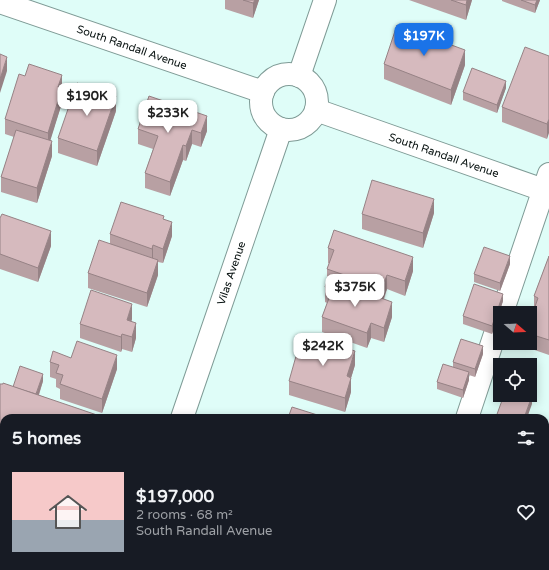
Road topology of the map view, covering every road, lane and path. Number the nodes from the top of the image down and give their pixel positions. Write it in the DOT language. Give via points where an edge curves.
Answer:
graph roads {
  1 [pos="325,0"];
  2 [pos="0,2"];
  3 [pos="39,7"];
  4 [pos="299,76"];
  5 [pos="264,92"];
  6 [pos="316,110"];
  7 [pos="281,129"];
  8 [pos="547,185"];
  9 [pos="504,306"];
  10 [pos="493,340"];
  11 [pos="183,414"];
  12 [pos="468,414"];
  1 -- 4 [label="street"];
  2 -- 3 [label="street, South Randall Avenue"];
  3 -- 5 [label="street, South Randall Avenue"];
  4 -- 5 [label="street" via="282,75 268,84"];
  4 -- 6 [label="street" via="307,80 316,94"];
  5 -- 7 [label="street" via="262,110 266,118"];
  6 -- 7 [label="street" via="306,124 290,130"];
  6 -- 8 [label="street, South Randall Avenue"];
  7 -- 11 [label="street, Vilas Avenue"];
  8 -- 9 [label="street"];
  10 -- 12 [label="street"];
}
